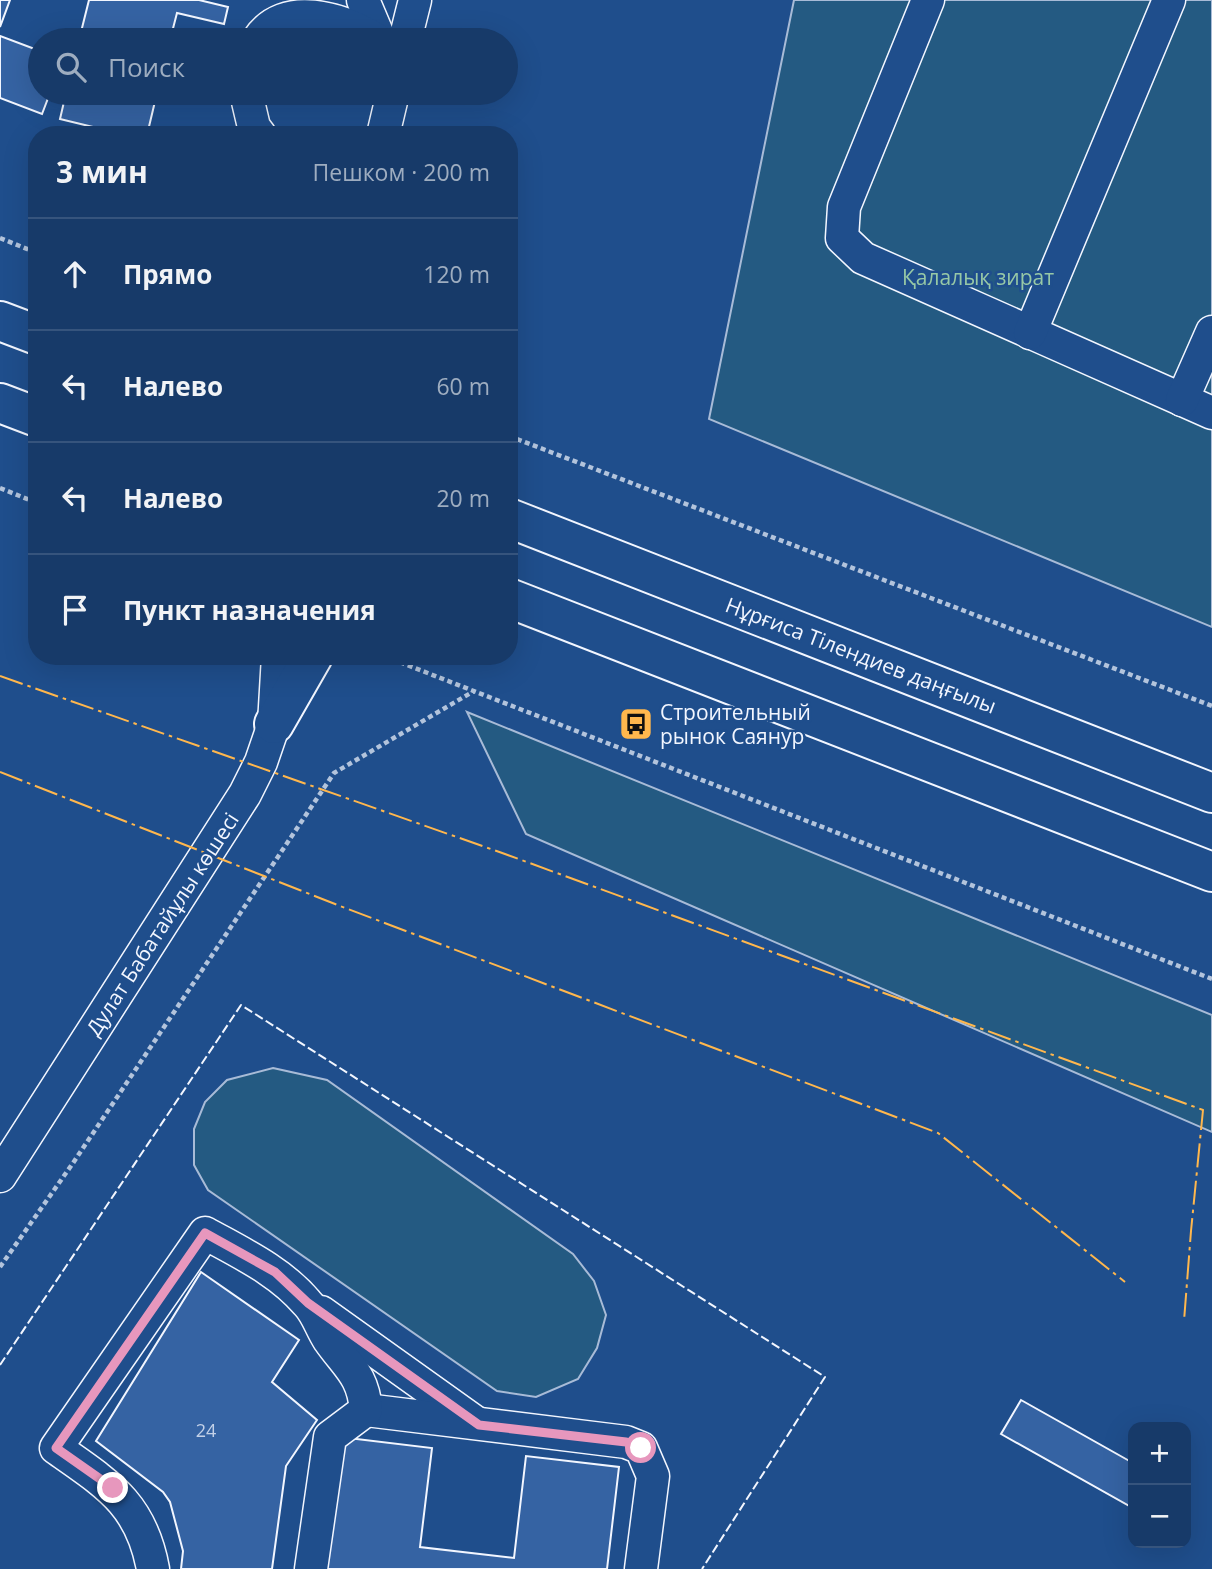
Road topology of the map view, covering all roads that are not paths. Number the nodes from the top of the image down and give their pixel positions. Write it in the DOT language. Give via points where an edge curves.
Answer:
graph roads {
  1 [pos="363,0"];
  2 [pos="415,0"];
  3 [pos="928,0"];
  4 [pos="1169,0"];
  5 [pos="284,7"];
  6 [pos="264,28"];
  7 [pos="358,28"];
  8 [pos="374,28"];
  9 [pos="408,28"];
  10 [pos="249,105"];
  11 [pos="390,105"];
  12 [pos="254,126"];
  13 [pos="385,126"];
  14 [pos="0,321"];
  15 [pos="28,332"];
  16 [pos="1212,332"];
  17 [pos="1030,333"];
  18 [pos="1182,400"];
  19 [pos="0,402"];
  20 [pos="28,413"];
  21 [pos="1212,413"];
  22 [pos="518,522"];
  23 [pos="518,602"];
  24 [pos="277,665"];
  25 [pos="308,665"];
  26 [pos="274,723"];
  27 [pos="1212,793"];
  28 [pos="1212,872"];
  29 [pos="0,1175"];
  30 [pos="308,1303"];
  31 [pos="366,1410"];
  32 [pos="479,1425"];
  33 [pos="153,1569"];
  34 [pos="311,1569"];
  35 [pos="642,1569"];
  1 -- 8 [label="street"];
  2 -- 9 [label="street"];
  3 -- 17 [label="street" via="844,207 842,238 863,258"];
  4 -- 17 [label="street"];
  5 -- 6 [label="street"];
  5 -- 7 [label="street" via="317,11"];
  10 -- 12 [label="street"];
  11 -- 13 [label="street"];
  14 -- 15 [label="main road"];
  16 -- 18 [label="street"];
  17 -- 18 [label="street"];
  18 -- 21 [label="street"];
  19 -- 20 [label="main road"];
  22 -- 27 [label="main road, Нұрғиса Тілендиев даңғылы"];
  23 -- 28 [label="main road"];
  24 -- 26 [label="street, Дулат Бабатайұлы көшесі"];
  25 -- 26 [label="main road"];
  26 -- 29 [label="street, Дулат Бабатайұлы көшесі" via="245,794"];
  30 -- 31 [label="street" via="353,1369 364,1390"];
  30 -- 32 [label="street"];
  30 -- 33 [label="street" via="275,1272 205,1233 56,1448 113,1488 149,1545"];
  31 -- 32 [label="street"];
  31 -- 34 [label="street" via="330,1437"];
  32 -- 35 [label="street" via="626,1442 641,1448 653,1476"];
}
